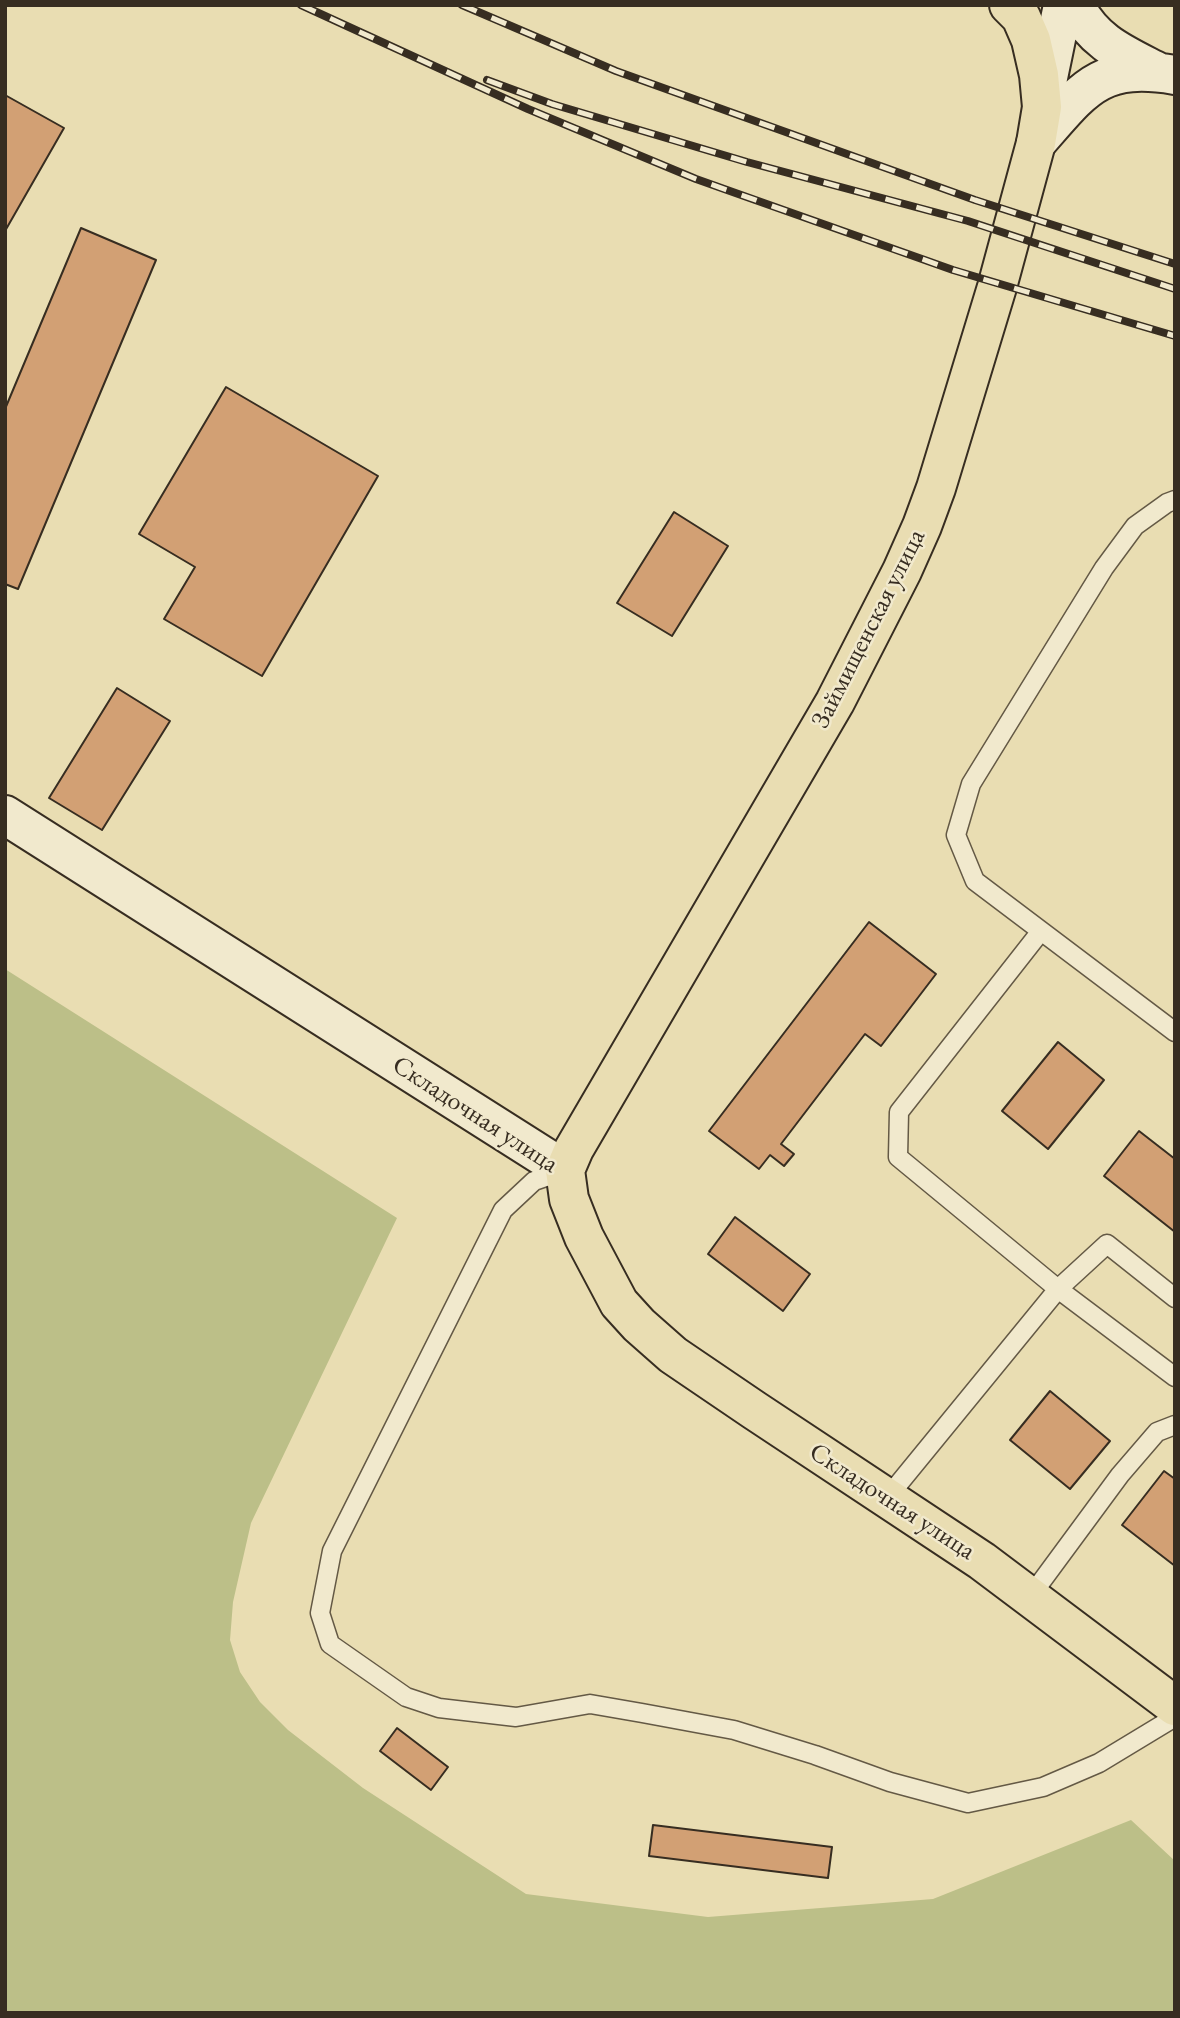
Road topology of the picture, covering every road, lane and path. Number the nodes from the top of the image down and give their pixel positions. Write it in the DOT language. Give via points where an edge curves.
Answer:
graph roads {
  1 [pos="1009,5"];
  2 [pos="1063,5"];
  3 [pos="1075,5"];
  4 [pos="1166,73"];
  5 [pos="1039,125"];
  6 [pos="1175,500"];
  7 [pos="5,815"];
  8 [pos="1041,931"];
  9 [pos="1175,1032"];
  10 [pos="565,1170"];
  11 [pos="1058,1289"];
  12 [pos="1175,1298"];
  13 [pos="1175,1377"];
  14 [pos="1175,1425"];
  15 [pos="887,1498"];
  16 [pos="1030,1597"];
  17 [pos="1175,1706"];
  18 [pos="1175,1717"];
  1 -- 5 [label="main road, Займищенская улица" via="1021,17 1031,40 1039,75"];
  2 -- 5 [label="main road"];
  3 -- 4 [label="main road" via="1096,37"];
  4 -- 5 [label="main road" via="1125,71 1097,82"];
  5 -- 10 [label="main road, Займищенская улица" via="936,488 902,571 835,702"];
  6 -- 8 [label="lane" via="1135,526 1104,568 971,784 956,835 975,881"];
  7 -- 10 [label="main road, Складочная улица"];
  8 -- 9 [label="lane"];
  8 -- 11 [label="lane" via="900,1112 898,1157"];
  10 -- 15 [label="main road, Складочная улица" via="569,1199 593,1258 619,1303 639,1325 683,1362"];
  10 -- 18 [label="lane" via="534,1181 503,1210 331,1550 320,1613 330,1644 407,1698 439,1708 516,1717 590,1704 642,1713 734,1730 968,1803 1043,1787 1100,1763"];
  11 -- 12 [label="lane" via="1107,1244"];
  11 -- 13 [label="lane"];
  11 -- 15 [label="lane"];
  14 -- 16 [label="lane" via="1157,1432 1120,1475"];
  15 -- 16 [label="main road, Складочная улица"];
  16 -- 17 [label="main road, Складочная улица"];
}
